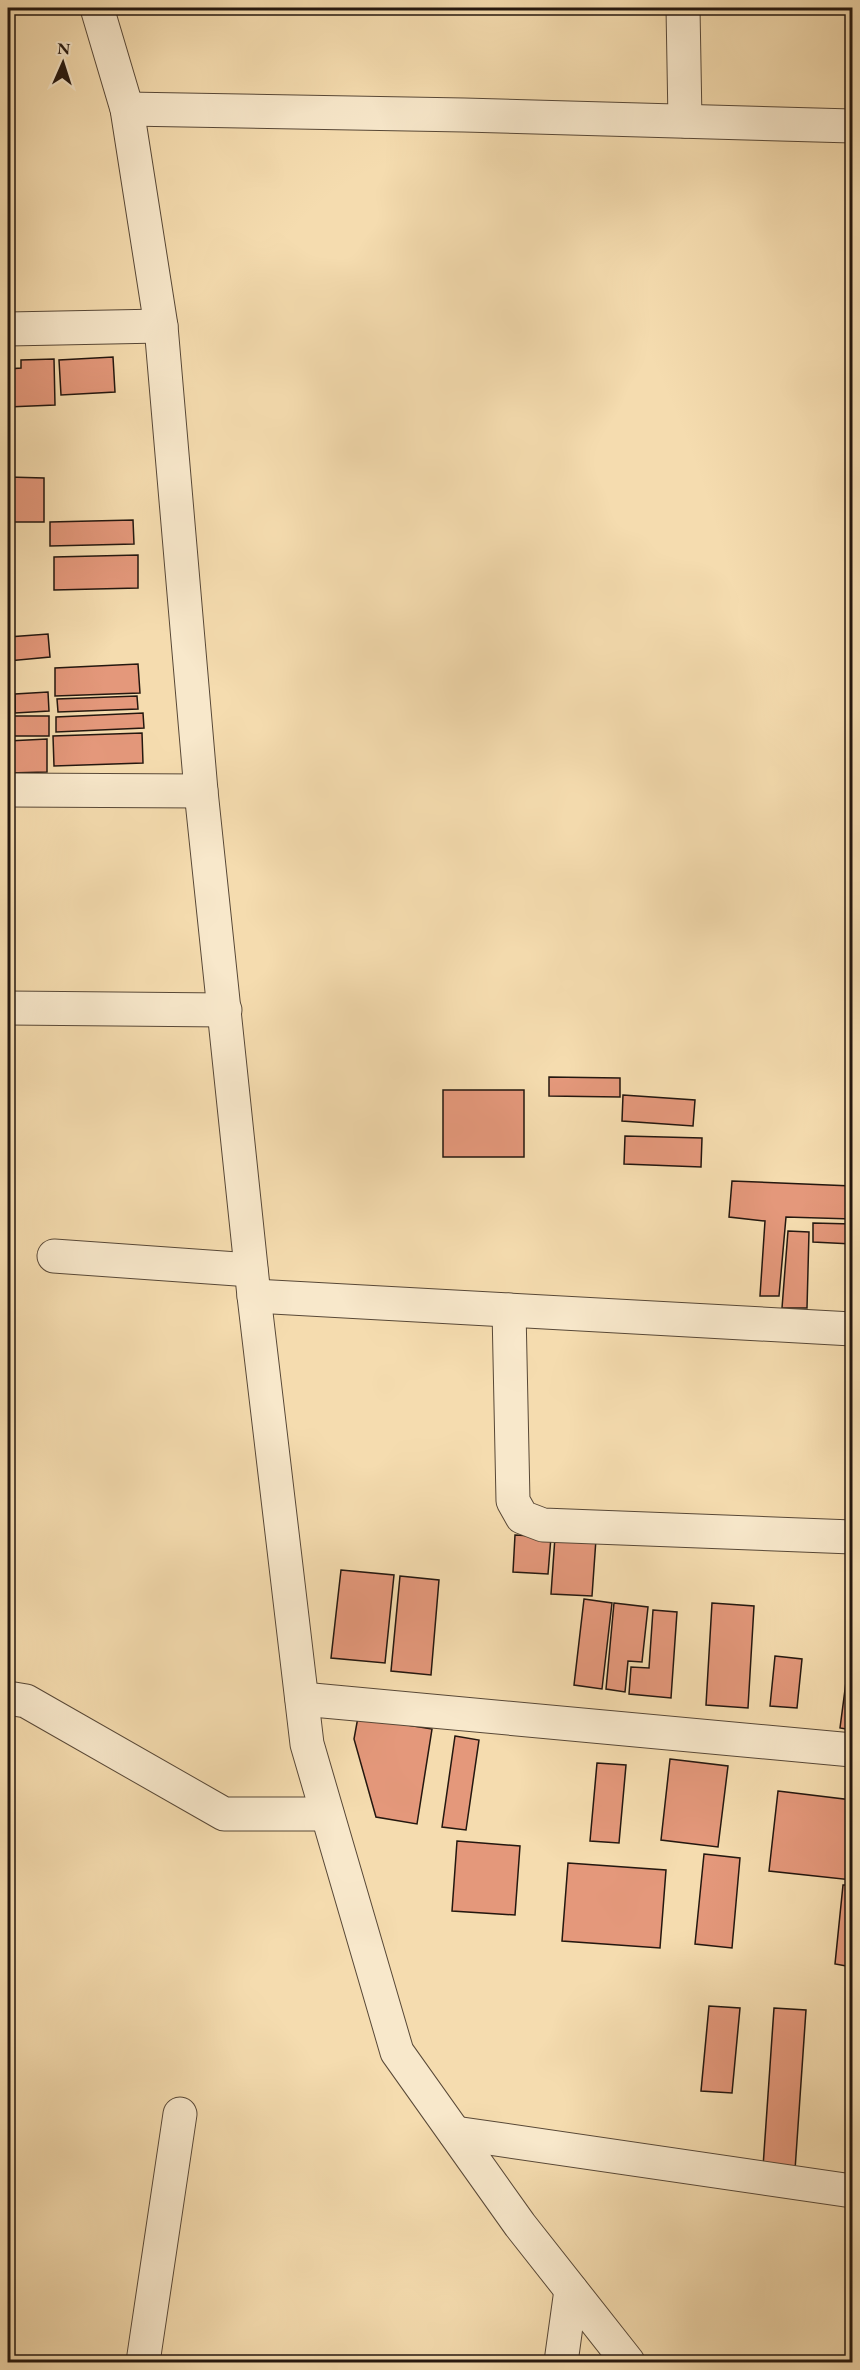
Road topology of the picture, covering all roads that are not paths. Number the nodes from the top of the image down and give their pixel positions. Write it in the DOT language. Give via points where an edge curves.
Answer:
graph roads {
  1 [pos="97,8"];
  2 [pos="683,8"];
  3 [pos="127,109"];
  4 [pos="685,121"];
  5 [pos="852,126"];
  6 [pos="161,326"];
  7 [pos="8,329"];
  8 [pos="8,790"];
  9 [pos="201,791"];
  10 [pos="8,1008"];
  11 [pos="225,1010"];
  12 [pos="54,1256"];
  13 [pos="252,1283"];
  14 [pos="509,1310"];
  15 [pos="852,1329"];
  16 [pos="852,1537"];
  17 [pos="8,1698"];
  18 [pos="302,1699"];
  19 [pos="852,1750"];
  20 [pos="327,1814"];
  21 [pos="180,2114"];
  22 [pos="454,2133"];
  23 [pos="852,2191"];
  24 [pos="571,2290"];
  25 [pos="143,2362"];
  26 [pos="561,2362"];
  27 [pos="628,2362"];
  1 -- 3 [label="street"];
  2 -- 4 [label="street"];
  3 -- 4 [label="street"];
  3 -- 6 [label="street"];
  4 -- 5 [label="street"];
  6 -- 7 [label="street"];
  6 -- 9 [label="street"];
  8 -- 9 [label="street"];
  9 -- 11 [label="street"];
  10 -- 11 [label="street"];
  11 -- 13 [label="street"];
  12 -- 13 [label="street"];
  13 -- 14 [label="street"];
  13 -- 18 [label="street"];
  14 -- 15 [label="street"];
  14 -- 16 [label="street" via="513,1501 522,1517 543,1525"];
  17 -- 20 [label="street" via="26,1701 224,1815"];
  18 -- 19 [label="street"];
  18 -- 20 [label="street" via="307,1744"];
  20 -- 22 [label="street" via="398,2052"];
  21 -- 25 [label="street"];
  22 -- 23 [label="street"];
  22 -- 24 [label="street"];
  24 -- 26 [label="street"];
  24 -- 27 [label="street"];
}
